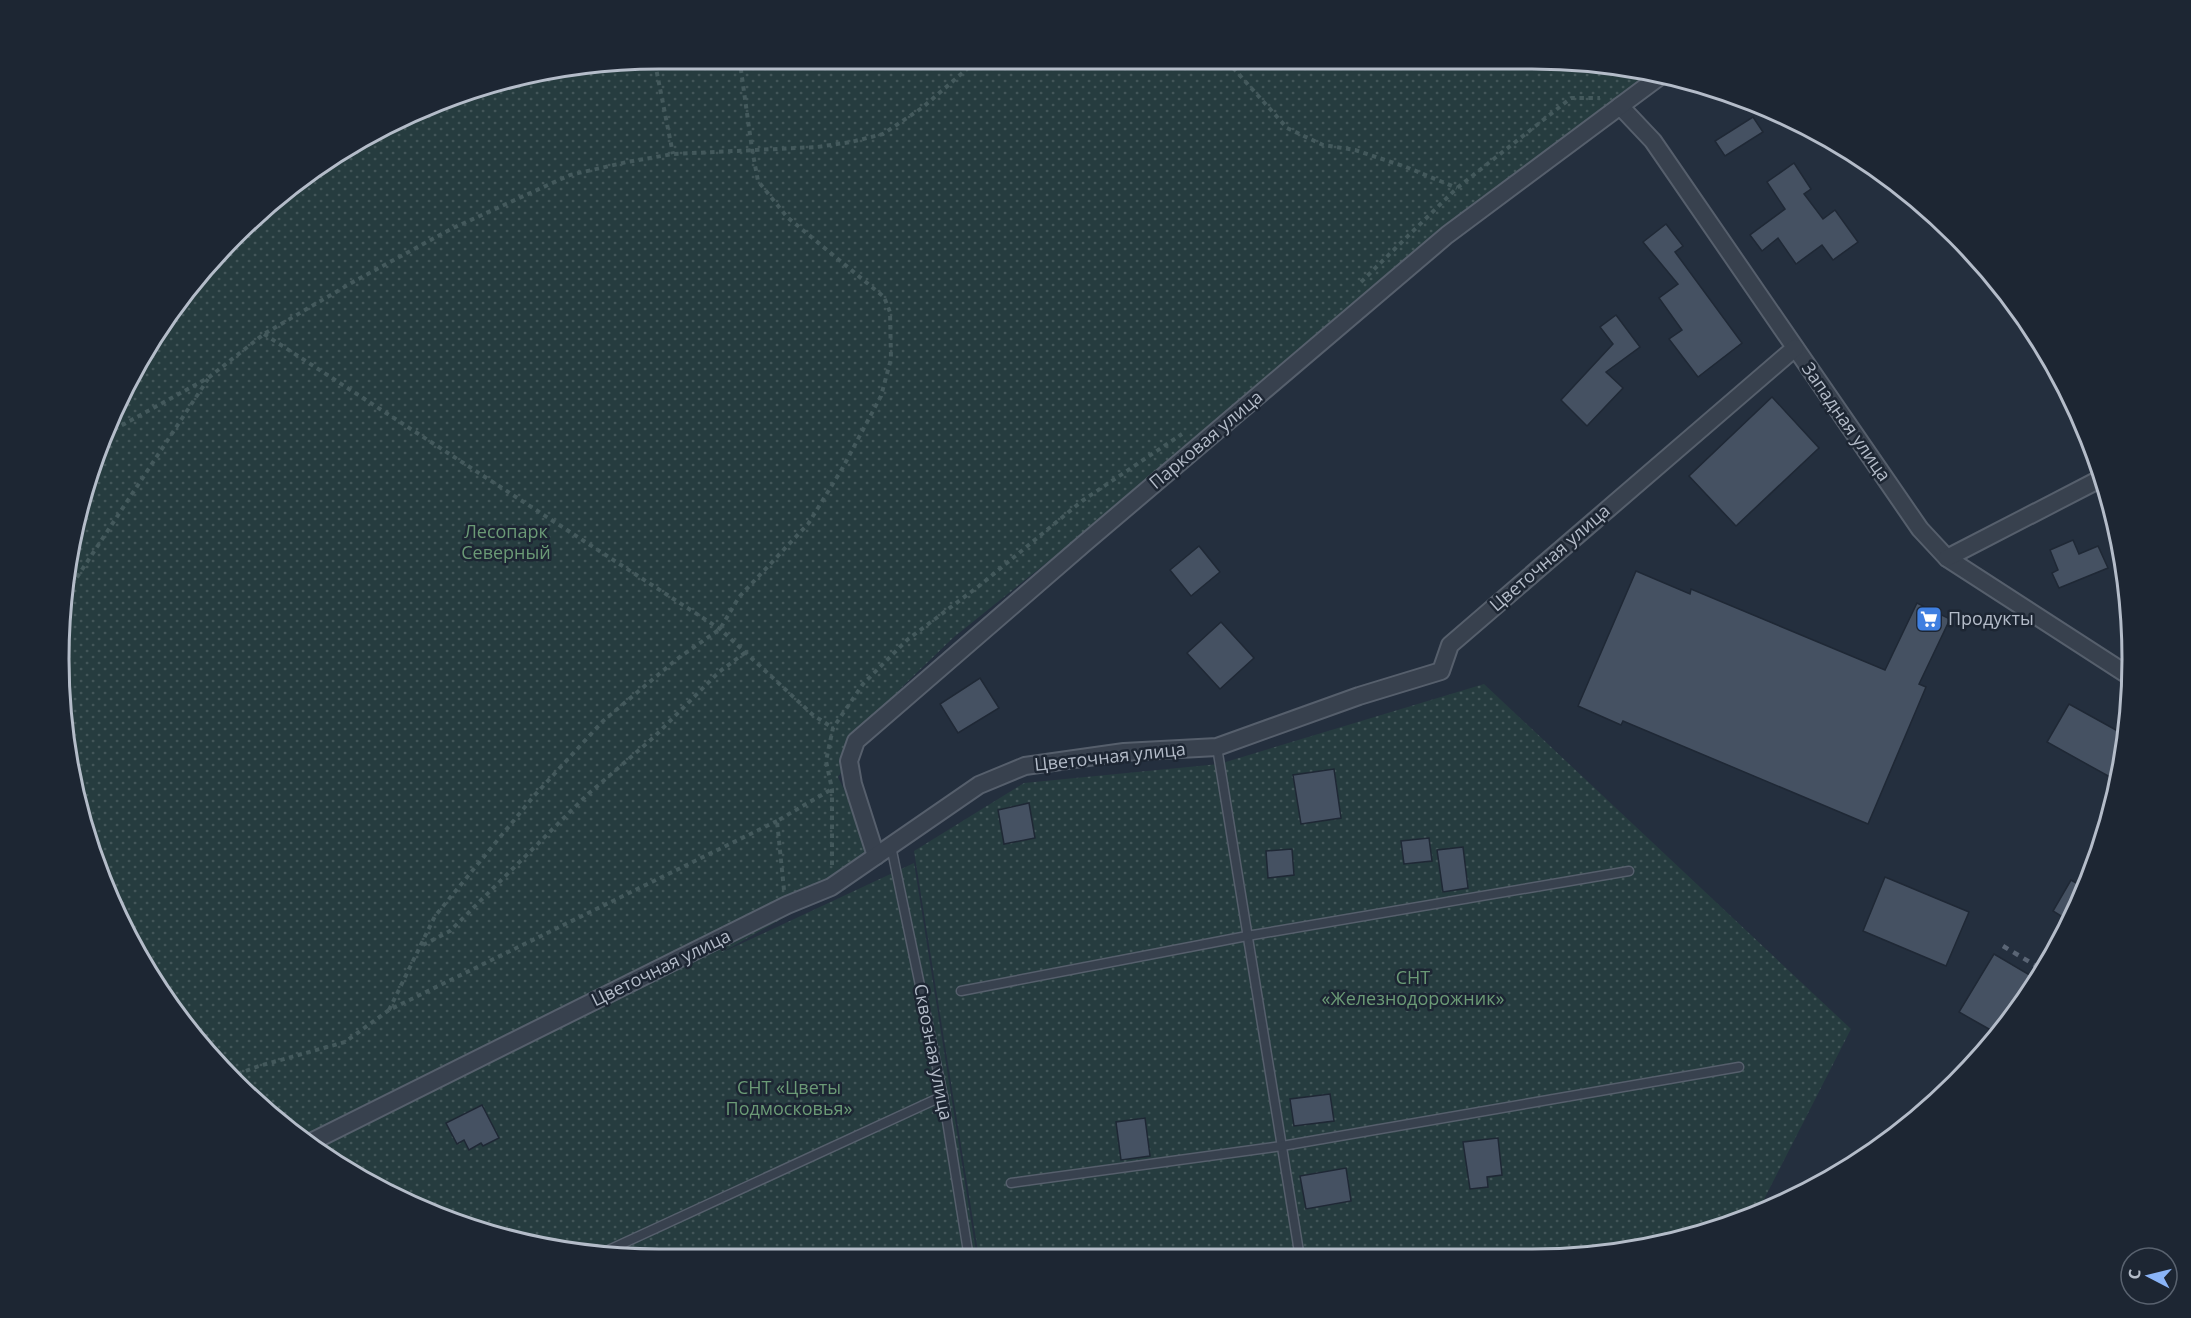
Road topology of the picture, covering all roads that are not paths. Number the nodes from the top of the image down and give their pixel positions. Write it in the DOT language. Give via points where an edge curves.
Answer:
graph roads {
  1 [pos="1653,81"];
  2 [pos="1620,106"];
  3 [pos="1795,348"];
  4 [pos="2095,482"];
  5 [pos="1947,558"];
  6 [pos="2122,671"];
  7 [pos="1217,747"];
  8 [pos="891,846"];
  9 [pos="876,856"];
  10 [pos="1629,871"];
  11 [pos="1247,936"];
  12 [pos="961,991"];
  13 [pos="1739,1067"];
  14 [pos="943,1096"];
  15 [pos="317,1139"];
  16 [pos="1282,1146"];
  17 [pos="1011,1183"];
  18 [pos="614,1247"];
  19 [pos="968,1249"];
  20 [pos="1299,1249"];
  1 -- 2 [label="street, Парковая улица"];
  2 -- 3 [label="street, Западная улица" via="1653,141"];
  2 -- 9 [label="street, Парковая улица" via="1447,235 856,741 849,761"];
  3 -- 5 [label="street, Западная улица" via="1920,529"];
  3 -- 7 [label="street, Цветочная улица" via="1450,645 1441,671"];
  4 -- 5 [label="street"];
  5 -- 6 [label="street, Западная улица"];
  7 -- 8 [label="street, Цветочная улица" via="1124,752 1025,766 980,785"];
  7 -- 11 [label="lane"];
  8 -- 9 [label="street, Цветочная улица"];
  8 -- 14 [label="lane, Сквозная улица"];
  9 -- 15 [label="street, Цветочная улица" via="831,887 787,905"];
  10 -- 11 [label="lane"];
  11 -- 12 [label="lane"];
  11 -- 16 [label="lane"];
  13 -- 16 [label="lane"];
  14 -- 18 [label="lane"];
  14 -- 19 [label="lane, Сквозная улица"];
  16 -- 17 [label="lane"];
  16 -- 20 [label="lane"];
}
